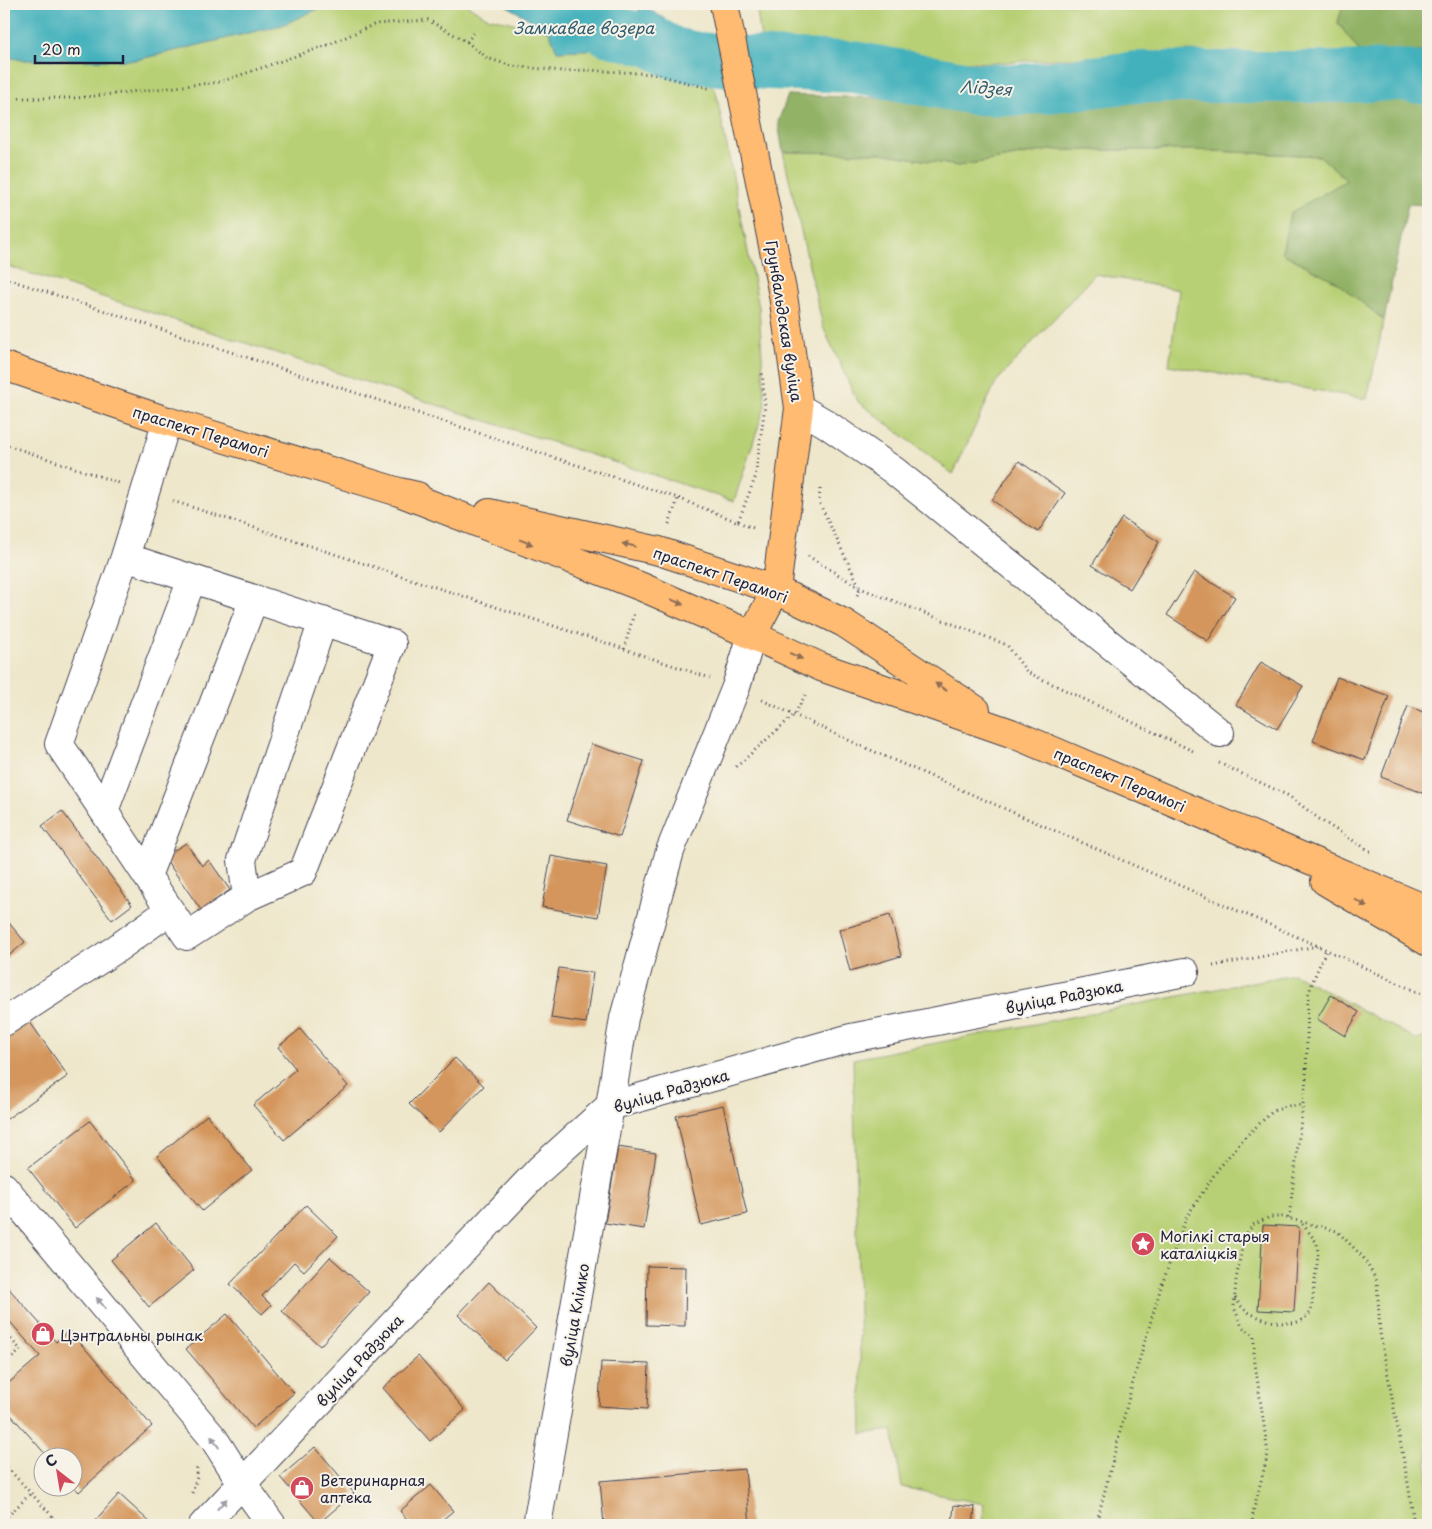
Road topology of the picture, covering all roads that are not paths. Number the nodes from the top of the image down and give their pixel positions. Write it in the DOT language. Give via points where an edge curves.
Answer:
graph roads {
  1 [pos="726,12"];
  2 [pos="4,366"];
  3 [pos="799,408"];
  4 [pos="167,421"];
  5 [pos="399,492"];
  6 [pos="125,557"];
  7 [pos="192,578"];
  8 [pos="776,590"];
  9 [pos="254,599"];
  10 [pos="322,621"];
  11 [pos="752,635"];
  12 [pos="1011,733"];
  13 [pos="1220,733"];
  14 [pos="104,811"];
  15 [pos="1229,825"];
  16 [pos="147,876"];
  17 [pos="247,897"];
  18 [pos="1428,910"];
  19 [pos="169,911"];
  20 [pos="1428,942"];
  21 [pos="1185,972"];
  22 [pos="4,1022"];
  23 [pos="610,1106"];
  24 [pos="4,1187"];
  25 [pos="242,1483"];
  26 [pos="203,1525"];
  27 [pos="272,1525"];
  28 [pos="537,1525"];
  1 -- 3 [label="main road, Грунвальдская вуліца" via="783,295"];
  2 -- 4 [label="main road, праспект Перамогі"];
  3 -- 8 [label="main road, Грунвальдская вуліца"];
  3 -- 13 [label="street" via="894,470"];
  4 -- 5 [label="main road, праспект Перамогі"];
  4 -- 6 [label="street"];
  8 -- 5 [label="main road, праспект Перамогі, one-way" via="659,551"];
  5 -- 11 [label="main road, праспект Перамогі, one-way" via="642,587"];
  6 -- 7 [label="street"];
  6 -- 14 [label="street" via="59,744"];
  7 -- 9 [label="street"];
  7 -- 14 [label="street"];
  8 -- 11 [label="main road, Грунвальдская вуліца"];
  12 -- 8 [label="main road, праспект Перамогі, one-way" via="844,623"];
  9 -- 10 [label="street"];
  9 -- 16 [label="street"];
  10 -- 17 [label="street" via="242,860"];
  10 -- 17 [label="street" via="392,644 303,872"];
  11 -- 12 [label="main road, праспект Перамогі, one-way" via="820,667"];
  11 -- 23 [label="street, вуліца Клімко" via="736,687 670,851 624,1018"];
  12 -- 15 [label="main road, праспект Перамогі"];
  14 -- 16 [label="street"];
  15 -- 18 [label="main road, праспект Перамогі"];
  15 -- 20 [label="main road, праспект Перамогі, one-way"];
  16 -- 19 [label="street"];
  17 -- 19 [label="street" via="186,936"];
  19 -- 22 [label="street"];
  21 -- 23 [label="street, вуліца Радзюка" via="851,1038"];
  23 -- 25 [label="street, вуліца Радзюка" via="539,1170"];
  23 -- 28 [label="street, вуліца Клімко"];
  25 -- 24 [label="street, one-way" via="214,1440"];
  26 -- 25 [label="street, вуліца Радзюка, one-way"];
  25 -- 27 [label="street"];
}
